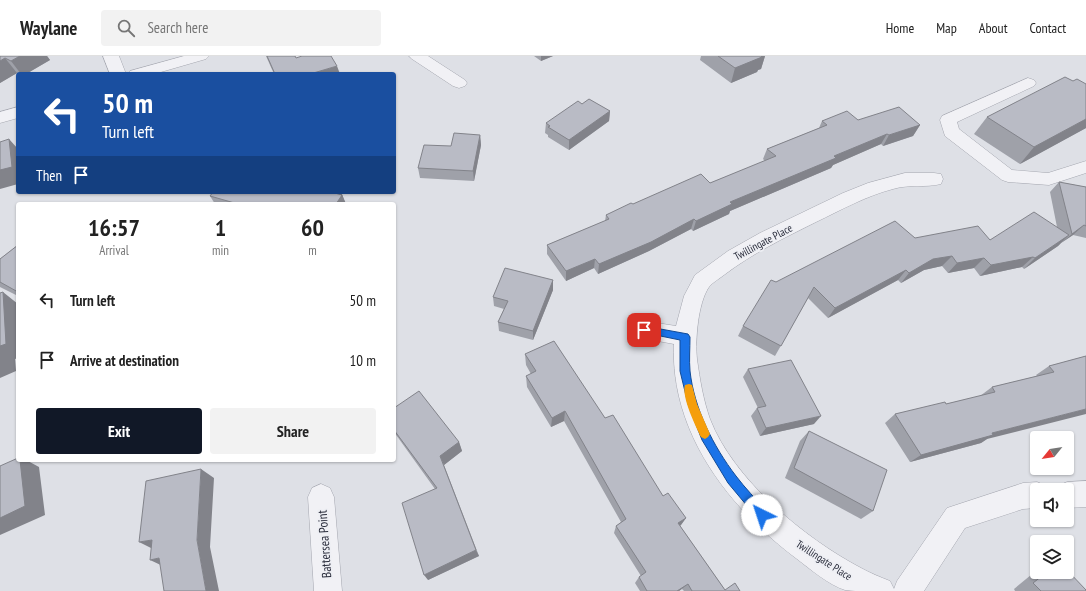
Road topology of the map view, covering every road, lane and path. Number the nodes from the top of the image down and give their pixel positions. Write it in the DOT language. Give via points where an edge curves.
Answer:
graph roads {
  1 [pos="111,56"];
  2 [pos="201,56"];
  3 [pos="417,56"];
  4 [pos="117,72"];
  5 [pos="143,72"];
  6 [pos="458,83"];
  7 [pos="1028,83"];
  8 [pos="16,113"];
  9 [pos="0,118"];
  10 [pos="1086,167"];
  11 [pos="934,179"];
  12 [pos="644,330"];
  13 [pos="685,337"];
  14 [pos="1074,494"];
  15 [pos="1086,494"];
  16 [pos="1030,496"];
  17 [pos="321,497"];
  18 [pos="328,591"];
  19 [pos="880,591"];
  20 [pos="907,591"];
  1 -- 4 [label="street"];
  2 -- 5 [label="street"];
  3 -- 6 [label="street"];
  7 -- 10 [label="street" via="948,120 951,132 1008,176 1049,178"];
  8 -- 9 [label="street"];
  11 -- 13 [label="street, Twillingate Place" via="902,179 872,188 760,240 702,282 691,304"];
  12 -- 13 [label="street"];
  13 -- 19 [label="street, Twillingate Place" via="685,371 692,404 707,440 732,480 762,515 804,550 848,577"];
  14 -- 15 [label="street"];
  16 -- 20 [label="street" via="956,517"];
  17 -- 18 [label="street, Battersea Point"];
}
